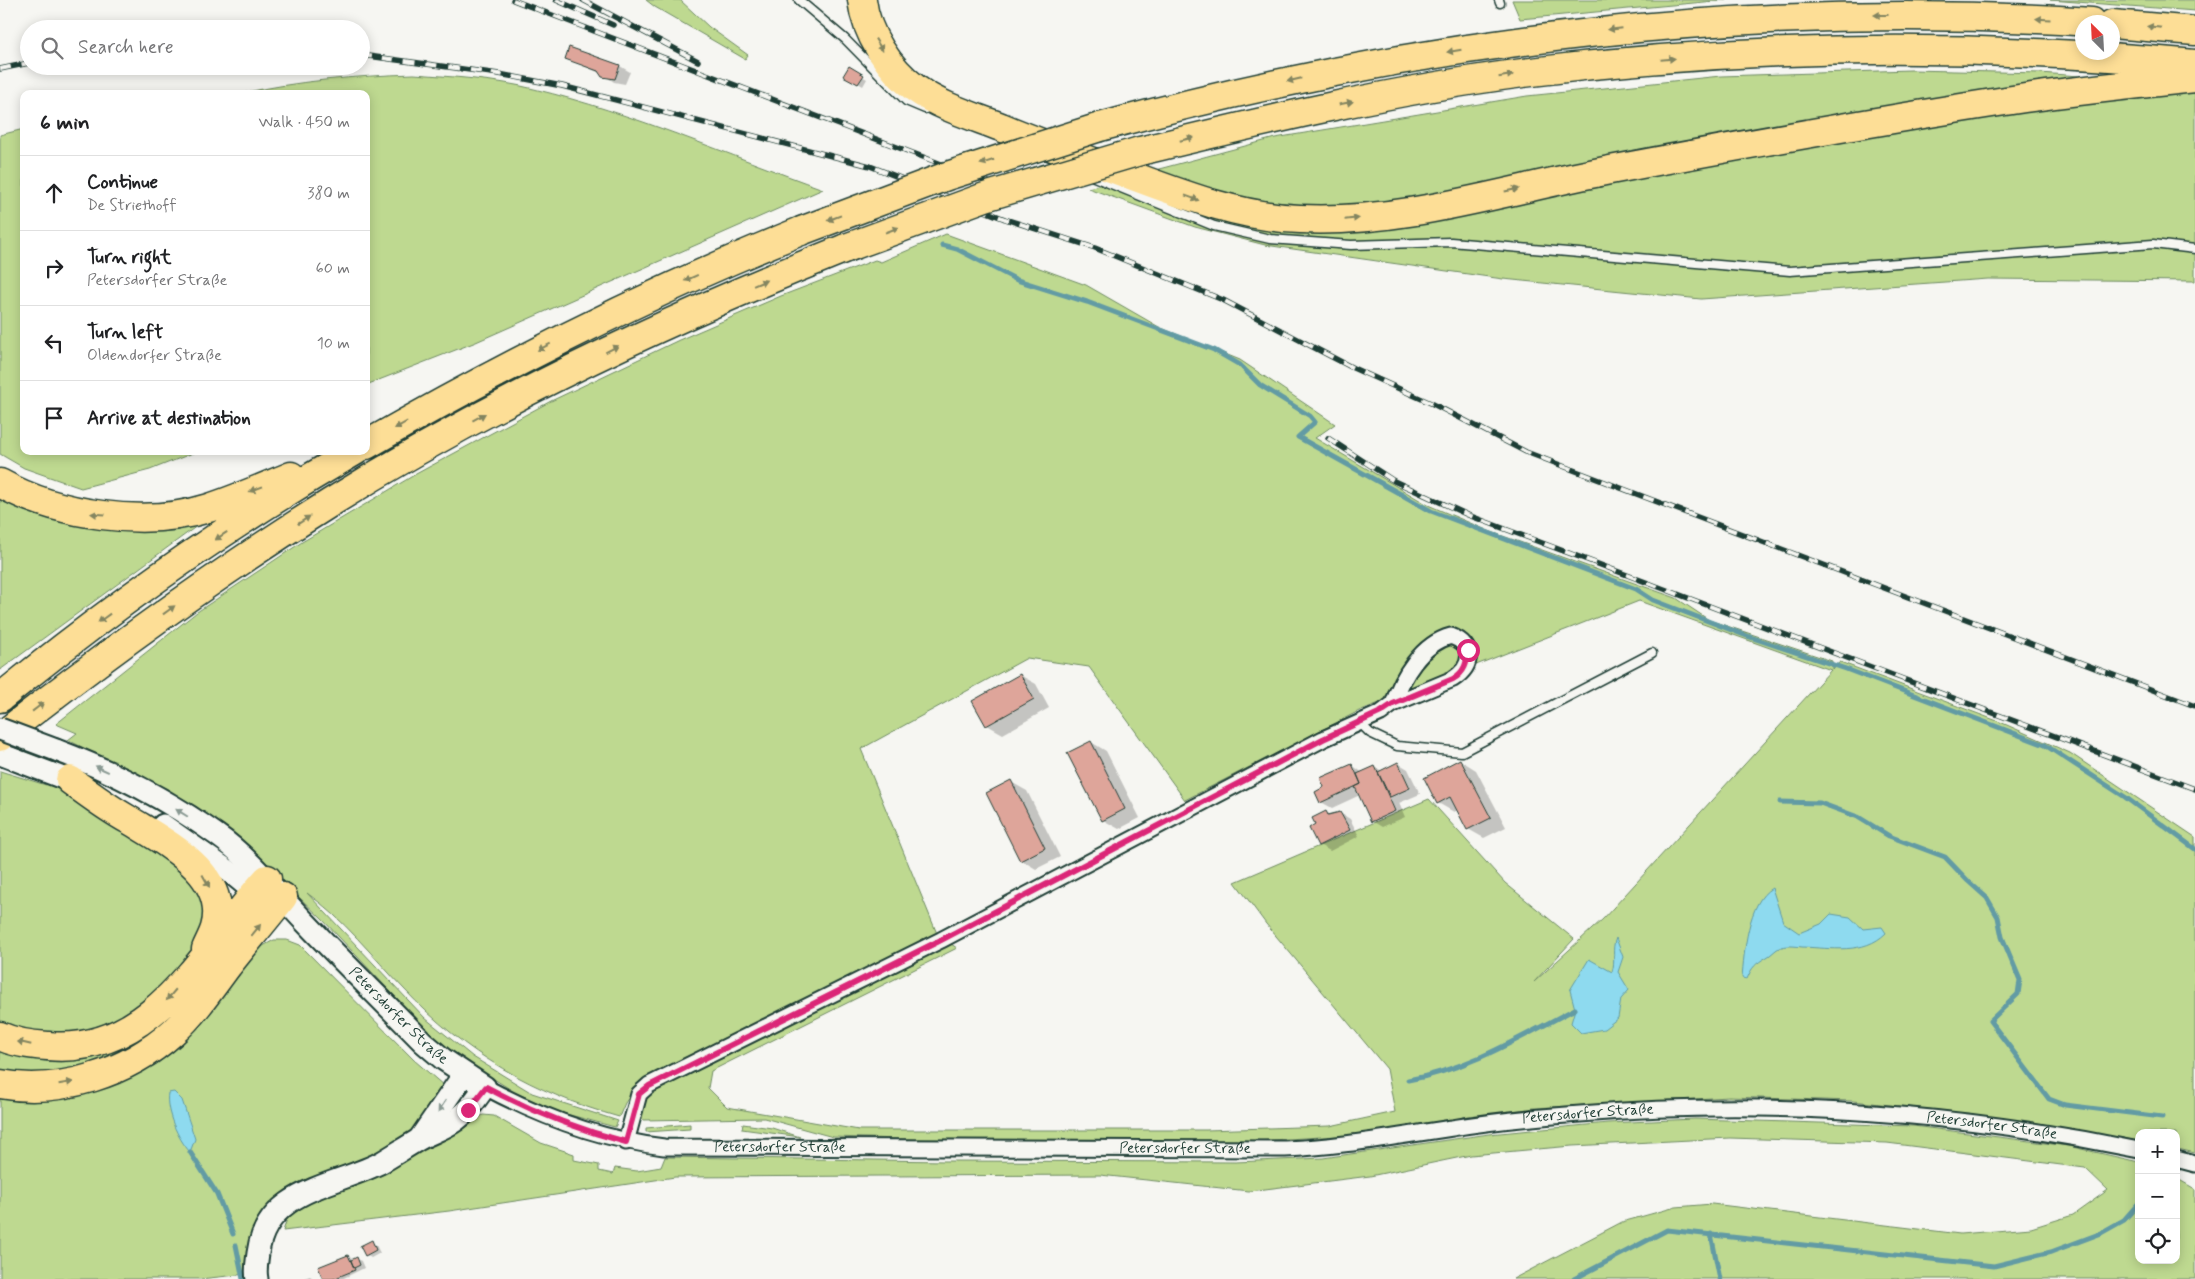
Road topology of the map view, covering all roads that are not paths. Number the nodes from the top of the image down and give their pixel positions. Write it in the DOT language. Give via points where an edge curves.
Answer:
graph roads {
  1 [pos="799,0"];
  2 [pos="862,0"];
  3 [pos="2075,21"];
  4 [pos="2120,25"];
  5 [pos="2195,31"];
  6 [pos="2195,64"];
  7 [pos="2195,78"];
  8 [pos="933,112"];
  9 [pos="1015,145"];
  10 [pos="1042,156"];
  11 [pos="1060,164"];
  12 [pos="2195,249"];
  13 [pos="370,442"];
  14 [pos="344,455"];
  15 [pos="349,455"];
  16 [pos="0,483"];
  17 [pos="1652,653"];
  18 [pos="0,698"];
  19 [pos="1393,704"];
  20 [pos="1359,722"];
  21 [pos="0,729"];
  22 [pos="0,737"];
  23 [pos="0,754"];
  24 [pos="70,780"];
  25 [pos="269,895"];
  26 [pos="202,958"];
  27 [pos="0,1036"];
  28 [pos="464,1074"];
  29 [pos="0,1084"];
  30 [pos="486,1087"];
  31 [pos="420,1138"];
  32 [pos="626,1142"];
  33 [pos="2135,1149"];
  34 [pos="2180,1160"];
  35 [pos="2195,1164"];
  36 [pos="257,1279"];
  1 -- 8 [label="lane" via="845,39 906,102"];
  2 -- 7 [label="highway, one-way" via="872,35 891,65 916,89 951,107 1200,201 1297,219 1344,220 1401,213 1608,170 1860,125 2027,98"];
  3 -- 13 [label="highway, one-way, bridge" via="1877,15 1716,21 1573,34 1437,53 1312,76 1100,127 947,176 735,258 567,336 453,394"];
  5 -- 4 [label="highway, one-way"];
  22 -- 6 [label="highway, one-way, bridge" via="182,600 331,502 521,394 706,306 846,248 985,197 1140,150 1330,106 1522,74 1714,54 1920,49"];
  9 -- 10 [label="lane"];
  11 -- 12 [label="lane" via="1214,226 1270,240 1351,245 1451,242 1790,271 2153,244"];
  14 -- 16 [label="highway, one-way" via="207,508 168,515 86,514 42,502"];
  15 -- 18 [label="highway, one-way" via="186,559"];
  17 -- 20 [label="lane" via="1462,752 1397,746 1370,733"];
  19 -- 19 [label="street" via="1461,674 1468,662 1468,650 1462,640 1451,636 1430,645 1398,690"];
  19 -- 20 [label="street"];
  20 -- 32 [label="street" via="941,940 649,1086 639,1094"];
  25 -- 21 [label="street, Petersdorfer Straße, one-way, bridge" via="218,835 111,774"];
  23 -- 24 [label="street, Petersdorfer Straße"];
  24 -- 25 [label="street, Petersdorfer Straße" via="172,830 230,872"];
  24 -- 26 [label="highway, one-way" via="102,804 176,848 200,870 216,905 216,927"];
  25 -- 26 [label="highway"];
  25 -- 28 [label="street, Petersdorfer Straße" via="304,921 423,1042"];
  29 -- 25 [label="highway, one-way" via="44,1087 84,1080 146,1053 173,1032 195,1008"];
  26 -- 27 [label="highway, one-way" via="162,1006 128,1030 100,1043 64,1048 30,1045"];
  28 -- 30 [label="street, Petersdorfer Straße"];
  28 -- 31 [label="street, one-way"];
  30 -- 31 [label="street" via="455,1121"];
  30 -- 32 [label="street, Petersdorfer Straße" via="579,1130"];
  31 -- 36 [label="street" via="358,1173 297,1196 273,1216 260,1237"];
  32 -- 33 [label="street, Petersdorfer Straße" via="664,1148 1321,1148 1452,1128 1579,1114 1756,1108 1831,1110 1990,1124"];
  34 -- 35 [label="street"];
}
